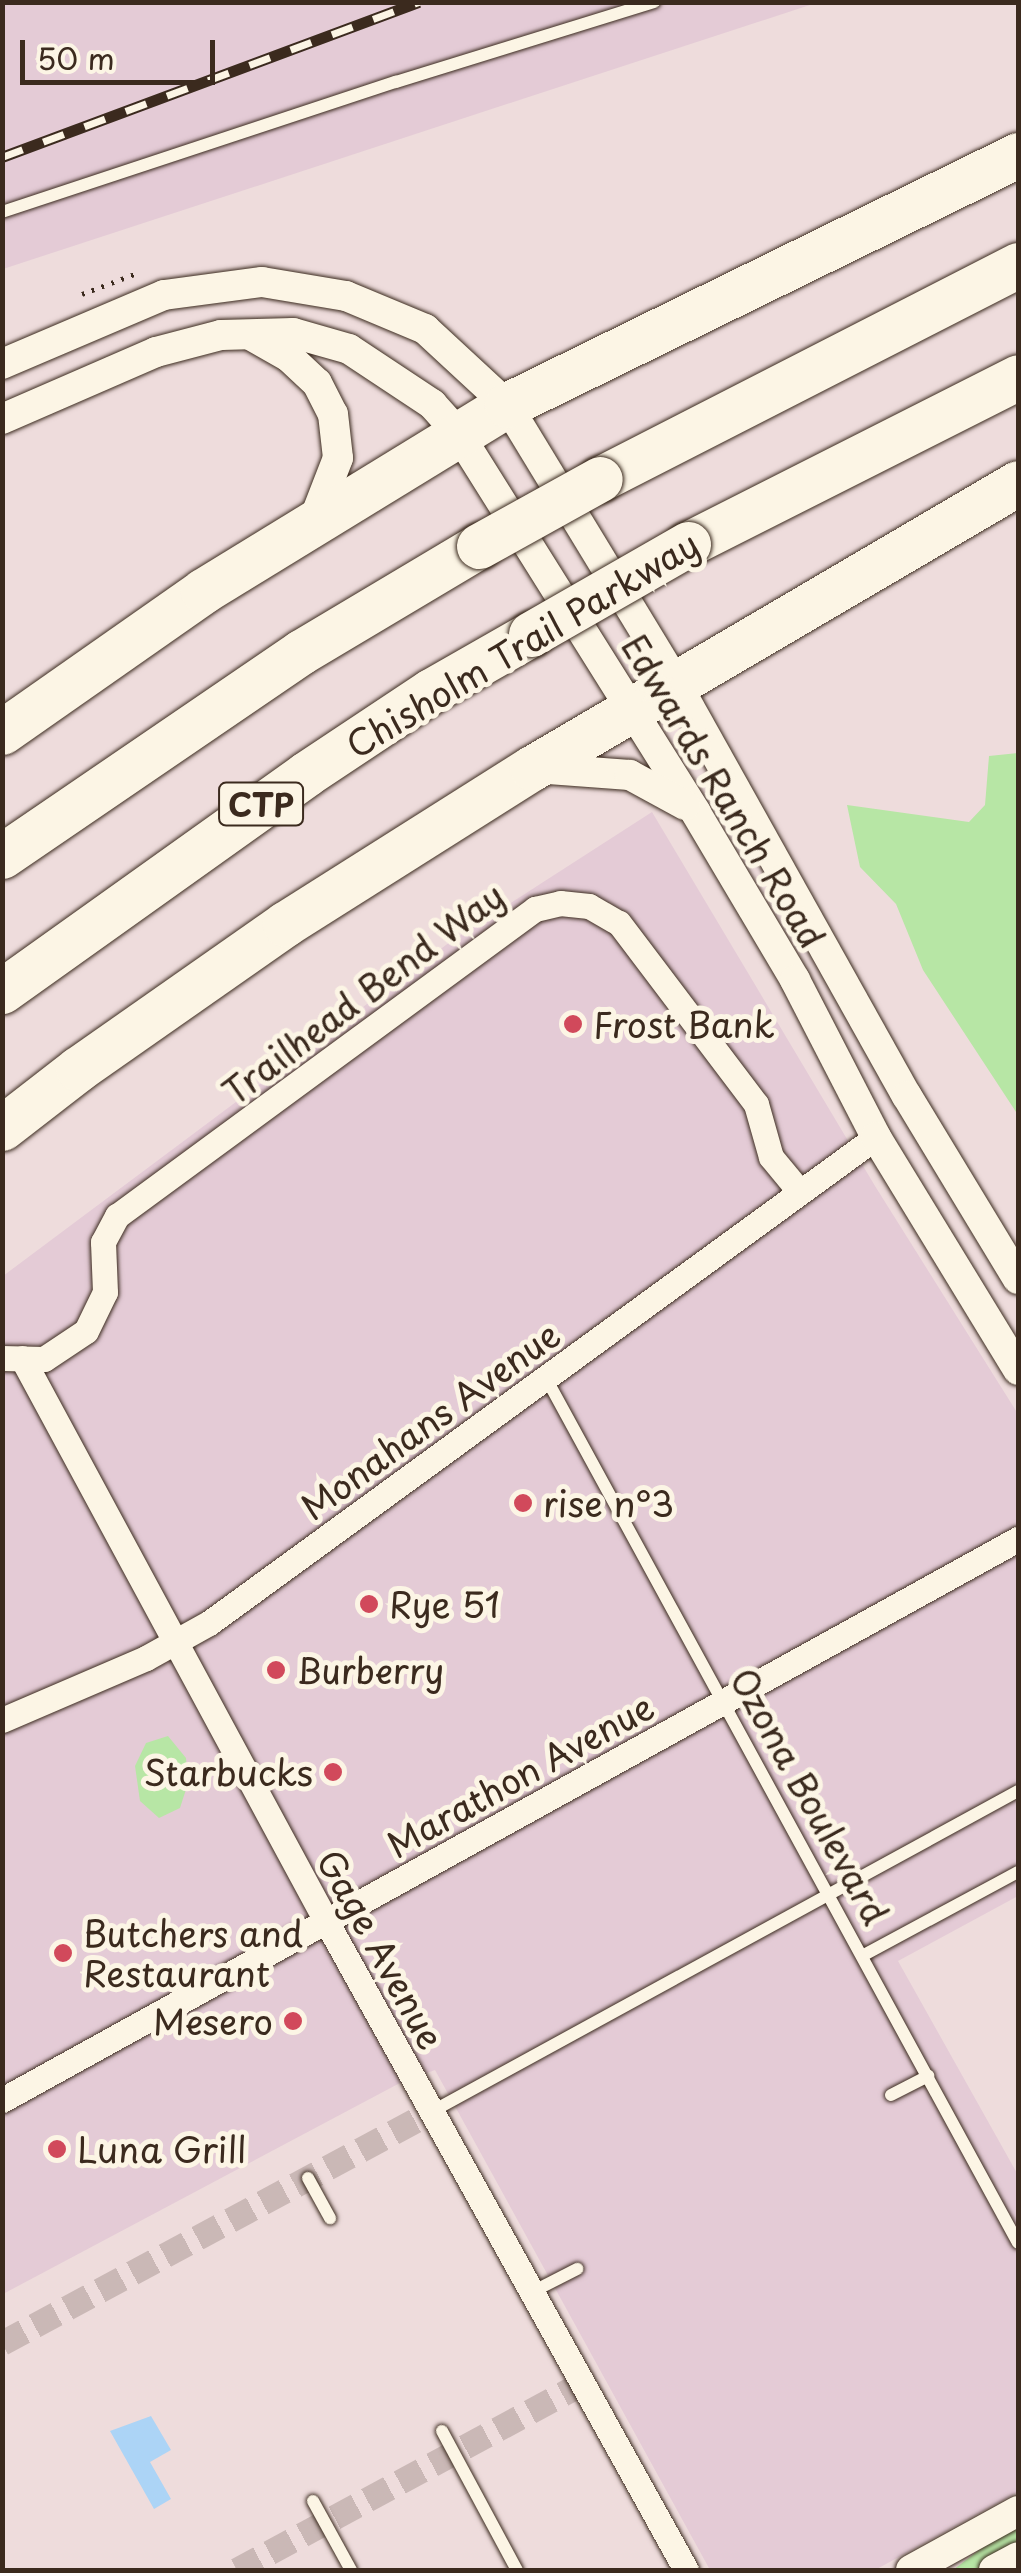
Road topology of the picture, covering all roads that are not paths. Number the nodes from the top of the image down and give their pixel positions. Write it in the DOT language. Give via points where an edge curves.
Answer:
graph roads {
  1 [pos="654,2"];
  2 [pos="1018,155"];
  3 [pos="2,212"];
  4 [pos="1018,265"];
  5 [pos="249,334"];
  6 [pos="2,364"];
  7 [pos="1018,377"];
  8 [pos="507,405"];
  9 [pos="2,419"];
  10 [pos="458,434"];
  11 [pos="1018,483"];
  12 [pos="314,520"];
  13 [pos="677,685"];
  14 [pos="632,710"];
  15 [pos="2,732"];
  16 [pos="532,768"];
  17 [pos="696,814"];
  18 [pos="2,856"];
  19 [pos="795,980"];
  20 [pos="2,990"];
  21 [pos="908,1096"];
  22 [pos="2,1128"];
  23 [pos="876,1137"];
  24 [pos="800,1192"];
  25 [pos="987,1228"];
  26 [pos="1018,1280"];
  27 [pos="12,1358"];
  28 [pos="1018,1370"];
  29 [pos="546,1378"];
  30 [pos="1018,1539"];
  31 [pos="176,1641"];
  32 [pos="725,1702"];
  33 [pos="2,1720"];
  34 [pos="1018,1791"];
  35 [pos="1018,1872"];
  36 [pos="829,1892"];
  37 [pos="326,1922"];
  38 [pos="862,1956"];
  39 [pos="928,2076"];
  40 [pos="890,2095"];
  41 [pos="2,2100"];
  42 [pos="432,2112"];
  43 [pos="308,2178"];
  44 [pos="330,2218"];
  45 [pos="1018,2243"];
  46 [pos="577,2270"];
  47 [pos="532,2292"];
  48 [pos="442,2431"];
  49 [pos="313,2501"];
  50 [pos="1018,2511"];
  51 [pos="1018,2557"];
  52 [pos="350,2570"];
  53 [pos="518,2570"];
  54 [pos="686,2570"];
  55 [pos="912,2570"];
  56 [pos="994,2570"];
  1 -- 3 [label="lane"];
  2 -- 8 [label="highway"];
  4 -- 18 [label="highway, bridge" via="479,546 302,652"];
  5 -- 9 [label="street, Edwards Ranch Road" via="156,352"];
  5 -- 10 [label="street, Edwards Ranch Road" via="293,334 349,349 432,404"];
  5 -- 12 [label="street" via="317,383 333,414 338,458"];
  6 -- 8 [label="street, Edwards Ranch Road" via="164,295 262,282 346,296 425,329"];
  7 -- 20 [label="highway, Chisholm Trail Parkway / CTP, bridge" via="688,544 431,691"];
  8 -- 10 [label="highway"];
  8 -- 13 [label="street, Edwards Ranch Road"];
  10 -- 12 [label="highway"];
  10 -- 14 [label="street, Edwards Ranch Road"];
  11 -- 13 [label="highway"];
  12 -- 15 [label="highway"];
  13 -- 14 [label="highway"];
  13 -- 21 [label="street, Edwards Ranch Road"];
  14 -- 16 [label="highway"];
  14 -- 17 [label="street, Edwards Ranch Road"];
  16 -- 17 [label="street" via="630,775"];
  16 -- 22 [label="highway" via="285,924"];
  17 -- 19 [label="street, Edwards Ranch Road"];
  19 -- 21 [label="street" via="850,1034 884,1088"];
  19 -- 23 [label="street, Edwards Ranch Road"];
  21 -- 25 [label="street, Edwards Ranch Road"];
  23 -- 24 [label="street, Monahans Avenue"];
  23 -- 25 [label="street" via="910,1140"];
  23 -- 28 [label="street, Edwards Ranch Road"];
  24 -- 27 [label="street, Trailhead Bend Way" via="771,1157 756,1104 619,923 590,906 560,903 535,909 117,1216 103,1242 105,1292 94,1320 58,1353"];
  24 -- 29 [label="street, Monahans Avenue"];
  25 -- 26 [label="street, Edwards Ranch Road"];
  27 -- 31 [label="street, Gage Avenue"];
  29 -- 31 [label="street, Monahans Avenue"];
  29 -- 32 [label="lane, Ozona Boulevard"];
  30 -- 32 [label="street, Marathon Avenue"];
  31 -- 33 [label="street, Monahans Avenue"];
  31 -- 37 [label="street, Gage Avenue"];
  32 -- 36 [label="lane, Ozona Boulevard"];
  32 -- 37 [label="street, Marathon Avenue"];
  34 -- 36 [label="lane"];
  35 -- 38 [label="lane"];
  36 -- 38 [label="lane, Ozona Boulevard"];
  36 -- 42 [label="lane"];
  37 -- 41 [label="street, Marathon Avenue"];
  37 -- 42 [label="street, Gage Avenue"];
  38 -- 39 [label="lane, Ozona Boulevard"];
  39 -- 40 [label="lane"];
  39 -- 45 [label="lane, Ozona Boulevard"];
  42 -- 47 [label="street, Gage Avenue"];
  43 -- 44 [label="lane"];
  46 -- 47 [label="lane"];
  47 -- 54 [label="street, Gage Avenue"];
  48 -- 53 [label="lane"];
  49 -- 52 [label="lane"];
  50 -- 55 [label="street"];
  51 -- 56 [label="street"];
}
